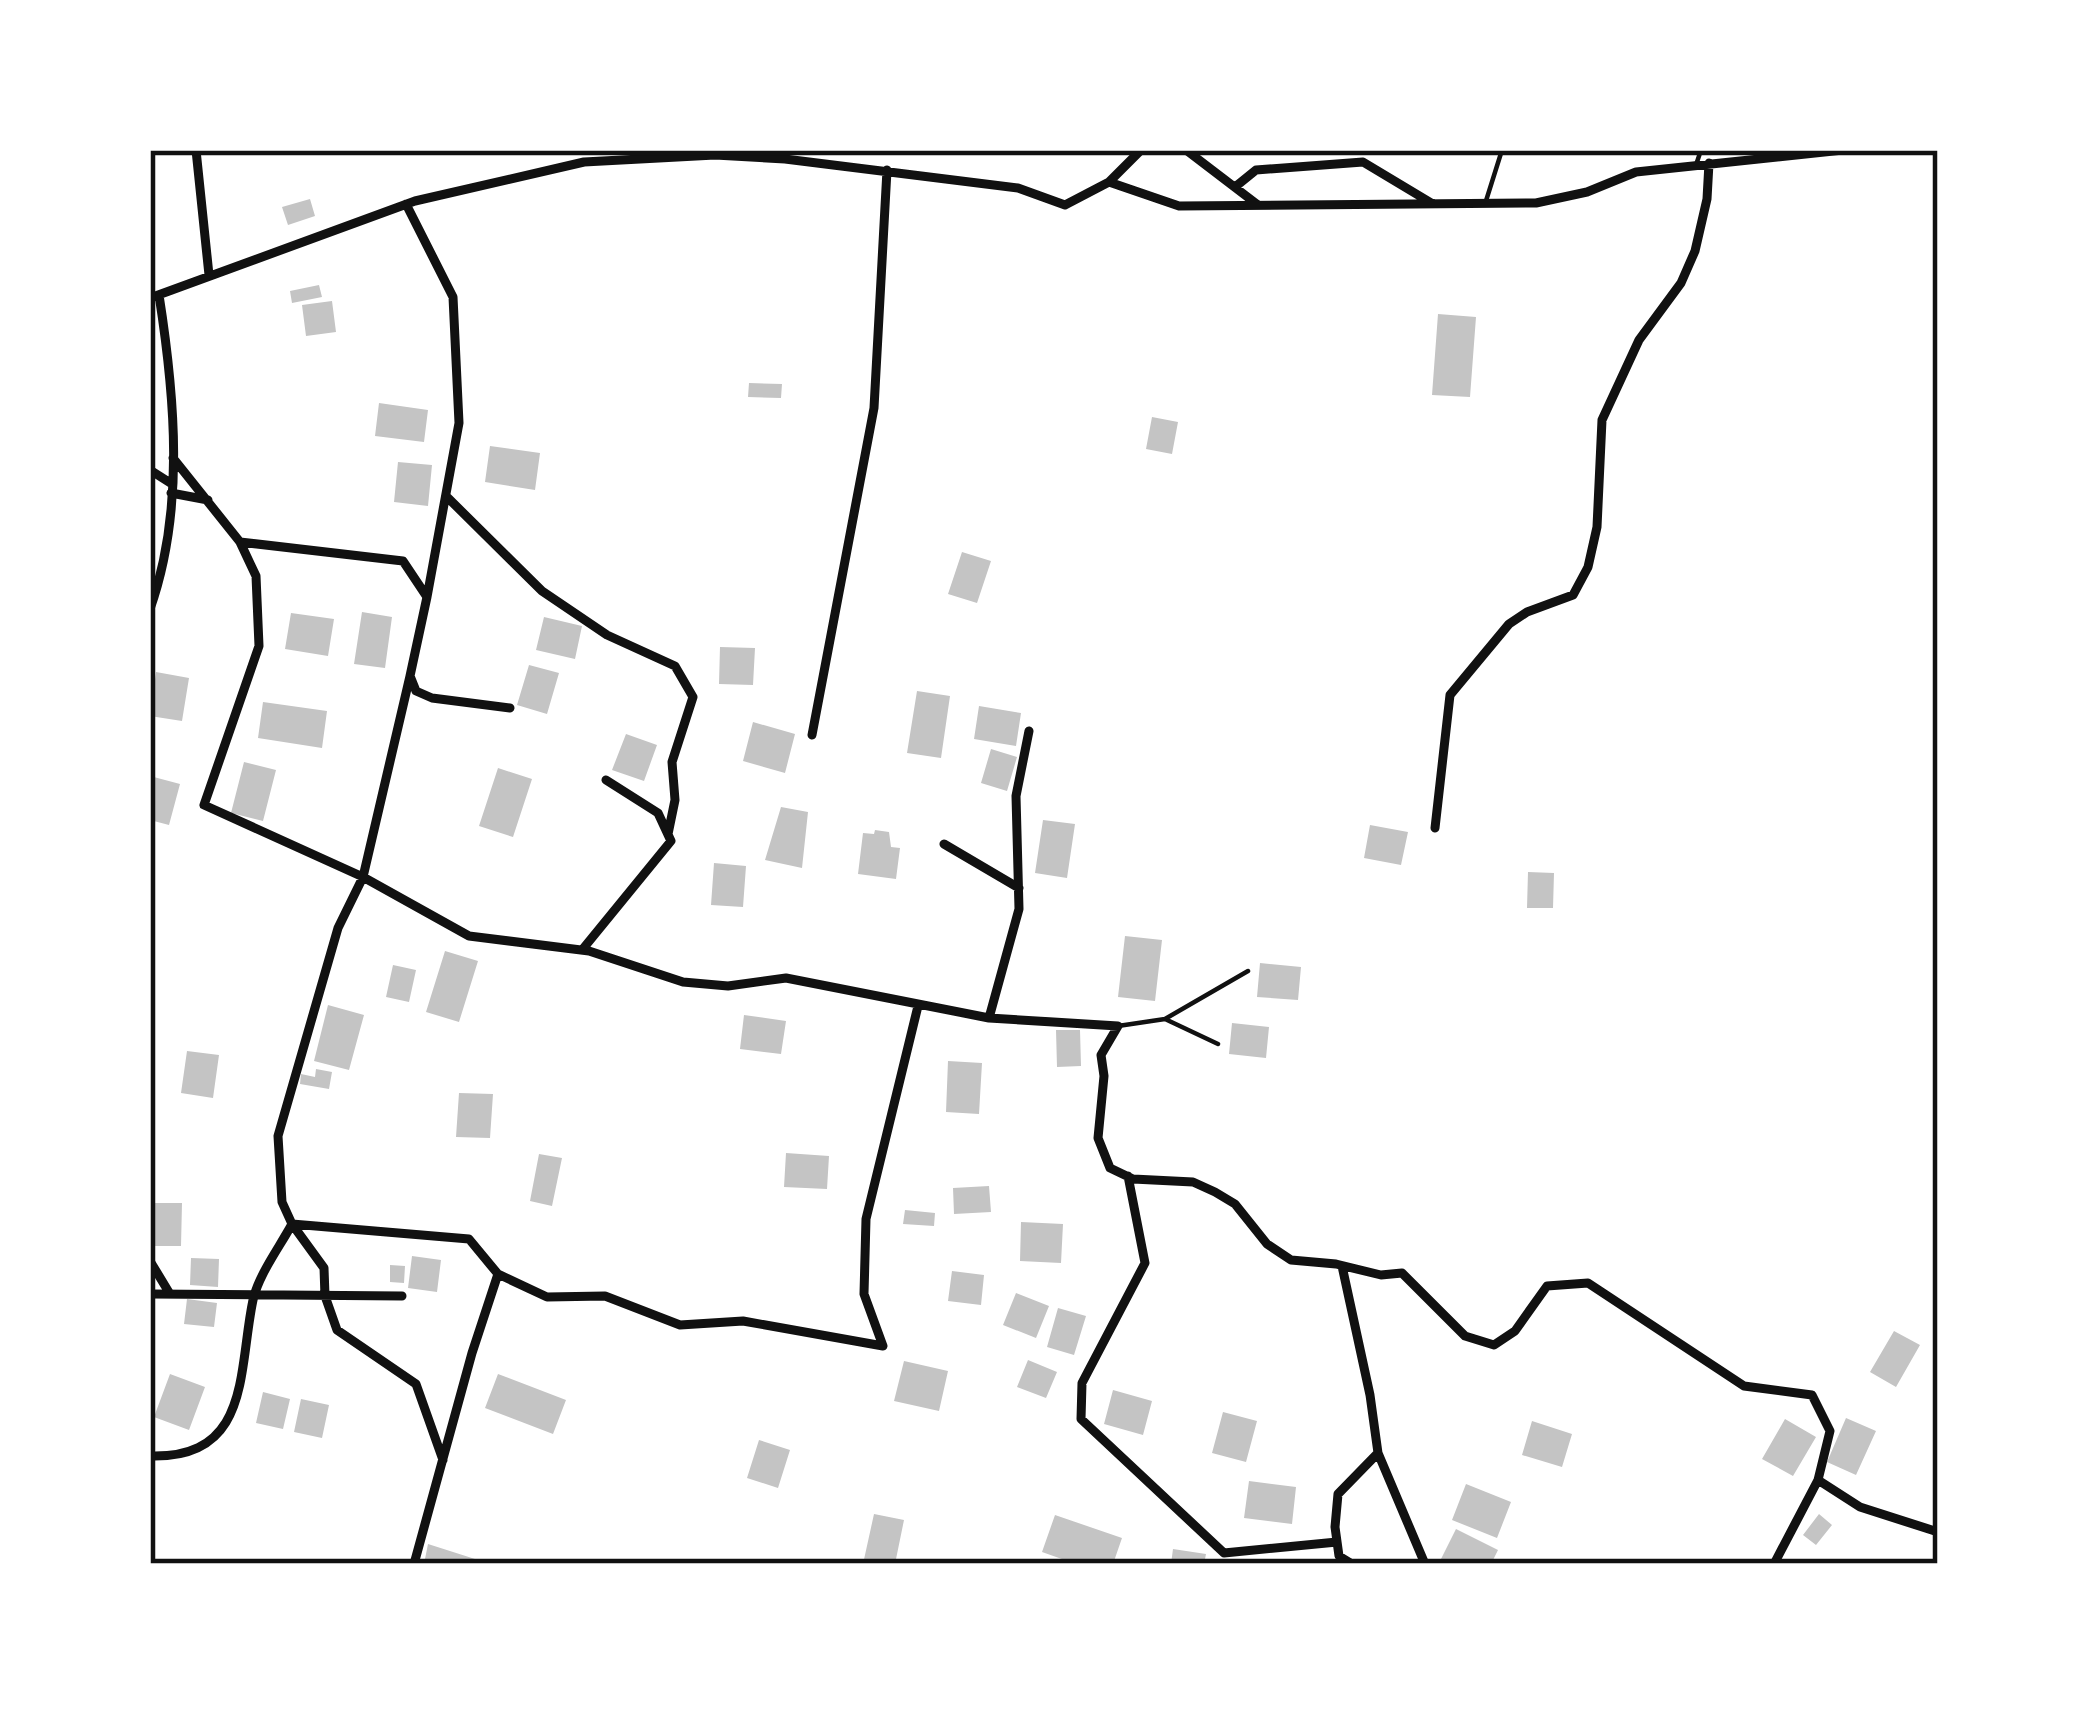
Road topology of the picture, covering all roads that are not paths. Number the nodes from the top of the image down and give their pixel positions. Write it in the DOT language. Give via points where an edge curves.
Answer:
graph roads {
  1 [pos="196,150"];
  2 [pos="1142,150"];
  3 [pos="1186,150"];
  4 [pos="1502,150"];
  5 [pos="1701,150"];
  6 [pos="1843,150"];
  7 [pos="787,155"];
  8 [pos="592,156"];
  9 [pos="1709,163"];
  10 [pos="1696,165"];
  11 [pos="887,170"];
  12 [pos="1108,182"];
  13 [pos="1234,187"];
  14 [pos="1485,204"];
  15 [pos="406,205"];
  16 [pos="1433,205"];
  17 [pos="1259,206"];
  18 [pos="209,275"];
  19 [pos="154,296"];
  20 [pos="173,458"];
  21 [pos="150,470"];
  22 [pos="172,488"];
  23 [pos="446,496"];
  24 [pos="208,500"];
  25 [pos="240,542"];
  26 [pos="428,597"];
  27 [pos="150,609"];
  28 [pos="410,676"];
  29 [pos="510,708"];
  30 [pos="1030,731"];
  31 [pos="812,735"];
  32 [pos="607,780"];
  33 [pos="1435,828"];
  34 [pos="668,834"];
  35 [pos="944,844"];
  36 [pos="363,877"];
  37 [pos="1019,888"];
  38 [pos="582,950"];
  39 [pos="1248,971"];
  40 [pos="918,1006"];
  41 [pos="989,1018"];
  42 [pos="1165,1019"];
  43 [pos="1118,1026"];
  44 [pos="1218,1044"];
  45 [pos="1128,1177"];
  46 [pos="292,1225"];
  47 [pos="150,1261"];
  48 [pos="1342,1266"];
  49 [pos="498,1274"];
  50 [pos="150,1294"];
  51 [pos="170,1294"];
  52 [pos="254,1294"];
  53 [pos="325,1296"];
  54 [pos="402,1296"];
  55 [pos="1378,1453"];
  56 [pos="150,1456"];
  57 [pos="444,1462"];
  58 [pos="1817,1480"];
  59 [pos="1938,1532"];
  60 [pos="1337,1542"];
  61 [pos="414,1564"];
  62 [pos="1352,1564"];
  63 [pos="1425,1564"];
  64 [pos="1774,1564"];
  1 -- 18 [label="street"];
  2 -- 12 [label="street"];
  3 -- 13 [label="street"];
  4 -- 14 [label="lane"];
  5 -- 10 [label="lane"];
  6 -- 9 [label="street"];
  7 -- 8 [label="street"];
  7 -- 11 [label="street"];
  8 -- 15 [label="street"];
  9 -- 10 [label="street"];
  9 -- 33 [label="street" via="1688,267 1640,340 1602,420 1601,495 1588,567 1573,596 1509,624 1450,695"];
  10 -- 14 [label="street" via="1636,172 1536,203"];
  11 -- 12 [label="street" via="1018,188 1065,205"];
  11 -- 31 [label="street" via="874,408"];
  12 -- 17 [label="street" via="1179,206"];
  13 -- 16 [label="street" via="1256,170 1363,162"];
  13 -- 17 [label="street"];
  14 -- 16 [label="street"];
  15 -- 18 [label="street"];
  15 -- 23 [label="street" via="454,296 459,423"];
  16 -- 17 [label="street"];
  18 -- 19 [label="street"];
  19 -- 20 [label="street" via="172,393"];
  20 -- 22 [label="street"];
  20 -- 24 [label="street"];
  21 -- 22 [label="street"];
  22 -- 24 [label="street"];
  22 -- 27 [label="street"];
  23 -- 26 [label="street"];
  23 -- 34 [label="street" via="542,591 607,635 675,666 693,697 672,763"];
  24 -- 25 [label="street"];
  25 -- 26 [label="street" via="403,561"];
  25 -- 36 [label="street" via="256,576 260,646 204,805"];
  26 -- 28 [label="street"];
  28 -- 29 [label="street" via="416,691 432,698"];
  28 -- 36 [label="street"];
  30 -- 37 [label="street" via="1016,796"];
  32 -- 34 [label="street" via="658,813"];
  34 -- 38 [label="street"];
  35 -- 37 [label="street"];
  36 -- 38 [label="street" via="470,936"];
  36 -- 46 [label="street" via="338,928 278,1136 282,1202"];
  37 -- 41 [label="street"];
  38 -- 40 [label="street" via="683,982 786,978"];
  39 -- 42 [label="lane"];
  40 -- 41 [label="street"];
  40 -- 49 [label="street" via="866,1219 864,1294 883,1346 743,1321 680,1325 605,1297 547,1298"];
  41 -- 43 [label="street"];
  42 -- 43 [label="lane"];
  42 -- 44 [label="lane"];
  43 -- 45 [label="street" via="1102,1055 1097,1138 1110,1168"];
  45 -- 48 [label="street" via="1192,1182 1234,1204 1291,1260"];
  45 -- 60 [label="street" via="1145,1263 1082,1383 1081,1419 1224,1553"];
  46 -- 49 [label="street" via="470,1239"];
  46 -- 52 [label="street"];
  46 -- 53 [label="street" via="324,1268"];
  47 -- 51 [label="street"];
  48 -- 55 [label="street"];
  48 -- 58 [label="street" via="1402,1273 1465,1336 1493,1345 1515,1330 1547,1286 1588,1283 1744,1386 1812,1395 1830,1431"];
  49 -- 57 [label="street"];
  50 -- 51 [label="street"];
  51 -- 52 [label="street"];
  52 -- 53 [label="street"];
  52 -- 56 [label="street" via="242,1387 217,1436 184,1457"];
  53 -- 54 [label="street"];
  53 -- 57 [label="street" via="337,1330 416,1384"];
  55 -- 60 [label="street" via="1337,1494"];
  55 -- 63 [label="street"];
  57 -- 61 [label="street"];
  58 -- 59 [label="street" via="1860,1507"];
  58 -- 64 [label="street"];
  60 -- 62 [label="street" via="1339,1556"];
}
